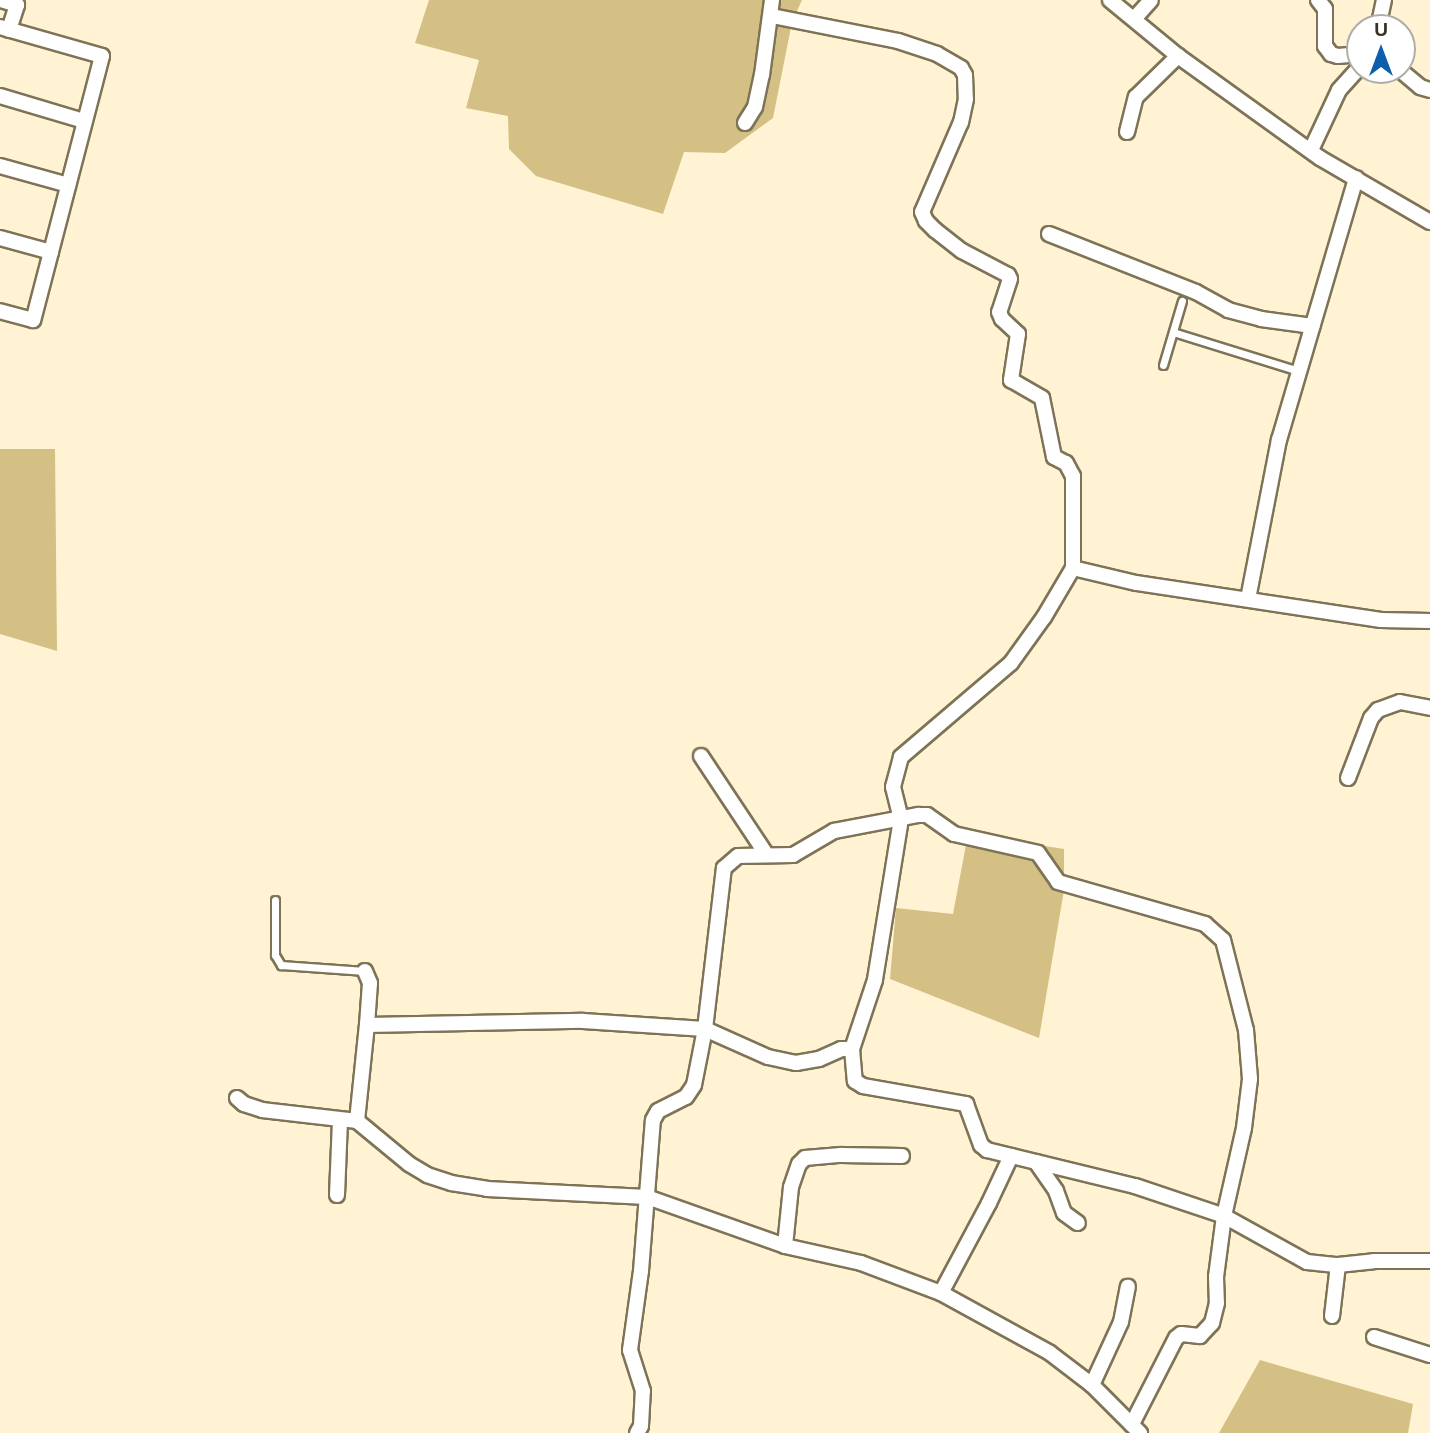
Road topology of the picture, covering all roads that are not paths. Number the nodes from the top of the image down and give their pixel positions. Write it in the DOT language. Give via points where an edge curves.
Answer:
graph roads {
  1 [pos="1,0"];
  2 [pos="772,0"];
  3 [pos="1110,0"];
  4 [pos="1151,0"];
  5 [pos="1318,0"];
  6 [pos="772,16"];
  7 [pos="1134,19"];
  8 [pos="5,29"];
  9 [pos="1346,55"];
  10 [pos="1178,56"];
  11 [pos="1346,82"];
  12 [pos="0,96"];
  13 [pos="84,121"];
  14 [pos="745,123"];
  15 [pos="1127,132"];
  16 [pos="1311,150"];
  17 [pos="0,166"];
  18 [pos="1356,178"];
  19 [pos="68,185"];
  20 [pos="1430,222"];
  21 [pos="1049,234"];
  22 [pos="0,238"];
  23 [pos="51,252"];
  24 [pos="1182,301"];
  25 [pos="0,311"];
  26 [pos="1313,326"];
  27 [pos="1173,332"];
  28 [pos="1163,365"];
  29 [pos="1299,371"];
  30 [pos="1073,568"];
  31 [pos="1248,600"];
  32 [pos="1430,621"];
  33 [pos="1430,708"];
  34 [pos="701,756"];
  35 [pos="1348,778"];
  36 [pos="901,819"];
  37 [pos="766,854"];
  38 [pos="275,900"];
  39 [pos="365,971"];
  40 [pos="367,1025"];
  41 [pos="705,1029"];
  42 [pos="852,1049"];
  43 [pos="237,1098"];
  44 [pos="340,1120"];
  45 [pos="356,1121"];
  46 [pos="902,1156"];
  47 [pos="1011,1156"];
  48 [pos="1035,1162"];
  49 [pos="337,1195"];
  50 [pos="647,1198"];
  51 [pos="1224,1216"];
  52 [pos="1078,1223"];
  53 [pos="785,1246"];
  54 [pos="1430,1261"];
  55 [pos="1338,1265"];
  56 [pos="1128,1287"];
  57 [pos="942,1293"];
  58 [pos="1332,1316"];
  59 [pos="1374,1337"];
  60 [pos="1430,1355"];
  61 [pos="1092,1385"];
  62 [pos="1136,1429"];
  63 [pos="637,1433"];
  1 -- 8 [label="street" via="17,5"];
  2 -- 6 [label="street"];
  3 -- 7 [label="street"];
  4 -- 7 [label="street"];
  5 -- 9 [label="street" via="1325,9 1325,46 1331,54"];
  6 -- 14 [label="street" via="758,93"];
  6 -- 30 [label="street" via="898,41 937,54 965,75 961,122 922,212 926,221 962,251 1010,279 999,312 1018,334 1011,380 1042,398 1054,457 1066,463 1073,476"];
  7 -- 10 [label="street"];
  8 -- 13 [label="street" via="102,56"];
  10 -- 15 [label="street" via="1136,97"];
  10 -- 16 [label="street"];
  11 -- 16 [label="street"];
  12 -- 13 [label="street"];
  13 -- 19 [label="street"];
  16 -- 18 [label="street"];
  17 -- 19 [label="street"];
  18 -- 20 [label="street"];
  18 -- 26 [label="street"];
  19 -- 23 [label="street"];
  21 -- 26 [label="street" via="1196,292 1228,310"];
  22 -- 23 [label="street"];
  23 -- 25 [label="street" via="33,320"];
  24 -- 27 [label="lane"];
  26 -- 29 [label="street"];
  27 -- 28 [label="lane"];
  27 -- 29 [label="lane"];
  29 -- 31 [label="street" via="1279,440"];
  30 -- 31 [label="street"];
  30 -- 36 [label="street" via="1011,663 901,757 893,787"];
  31 -- 32 [label="street" via="1381,620"];
  33 -- 35 [label="street" via="1400,702 1378,710"];
  34 -- 37 [label="street"];
  36 -- 37 [label="street" via="834,831 793,855"];
  36 -- 42 [label="street" via="875,980"];
  36 -- 51 [label="street" via="927,815 954,834 1038,853 1058,882 1205,924 1223,940 1246,1030 1250,1079"];
  37 -- 41 [label="street" via="738,856 721,875"];
  38 -- 39 [label="lane" via="275,955 281,965"];
  39 -- 40 [label="street" via="370,983"];
  40 -- 41 [label="street" via="583,1021"];
  40 -- 45 [label="street"];
  41 -- 42 [label="street" via="768,1057 796,1063"];
  41 -- 50 [label="street" via="692,1091 654,1115"];
  42 -- 47 [label="street" via="855,1081 966,1104 981,1146"];
  43 -- 44 [label="street" via="262,1110"];
  44 -- 45 [label="street"];
  44 -- 49 [label="street"];
  45 -- 50 [label="street" via="409,1164 451,1183"];
  46 -- 53 [label="street" via="806,1158 791,1187"];
  47 -- 48 [label="street"];
  47 -- 57 [label="street"];
  48 -- 51 [label="street" via="1135,1186"];
  48 -- 52 [label="street" via="1056,1191 1064,1213"];
  50 -- 53 [label="street"];
  50 -- 63 [label="street" via="630,1350 643,1391"];
  51 -- 55 [label="street" via="1307,1262"];
  51 -- 62 [label="street" via="1212,1323 1200,1336 1181,1334 1176,1338"];
  53 -- 57 [label="street" via="861,1263"];
  54 -- 55 [label="street"];
  55 -- 58 [label="street"];
  56 -- 61 [label="street" via="1121,1322"];
  57 -- 61 [label="street" via="1050,1353"];
  59 -- 60 [label="street"];
  61 -- 62 [label="street"];
}
